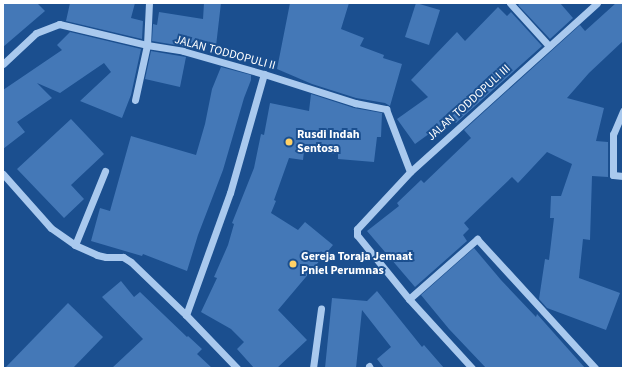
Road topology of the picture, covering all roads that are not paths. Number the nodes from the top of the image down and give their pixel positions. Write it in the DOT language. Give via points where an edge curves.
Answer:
graph roads {
  1 [pos="148,3"];
  2 [pos="510,3"];
  3 [pos="597,3"];
  4 [pos="147,45"];
  5 [pos="548,46"];
  6 [pos="3,64"];
  7 [pos="264,74"];
  8 [pos="135,100"];
  9 [pos="623,111"];
  10 [pos="105,171"];
  11 [pos="410,172"];
  12 [pos="3,174"];
  13 [pos="623,176"];
  14 [pos="75,245"];
  15 [pos="409,300"];
  16 [pos="321,310"];
  17 [pos="186,315"];
  18 [pos="237,368"];
  19 [pos="313,368"];
  20 [pos="472,368"];
  21 [pos="595,368"];
  1 -- 4 [label="street"];
  2 -- 5 [label="street"];
  3 -- 5 [label="street, JALAN TODDOPULI III"];
  4 -- 6 [label="street, JALAN TODDOPULI II" via="59,24 36,33"];
  4 -- 7 [label="street, JALAN TODDOPULI II" via="183,51"];
  4 -- 8 [label="street"];
  5 -- 11 [label="street, JALAN TODDOPULI III"];
  7 -- 11 [label="street, JALAN TODDOPULI II" via="355,103 386,109"];
  7 -- 17 [label="street" via="230,193"];
  9 -- 13 [label="street" via="613,134 613,174"];
  10 -- 14 [label="street"];
  11 -- 15 [label="street, JALAN TODDOPULI III" via="357,229 357,235"];
  12 -- 14 [label="street" via="51,228"];
  14 -- 17 [label="street" via="97,255 123,258 131,262"];
  15 -- 20 [label="street"];
  15 -- 21 [label="street" via="477,239"];
  16 -- 19 [label="street"];
  17 -- 18 [label="street"];
}
